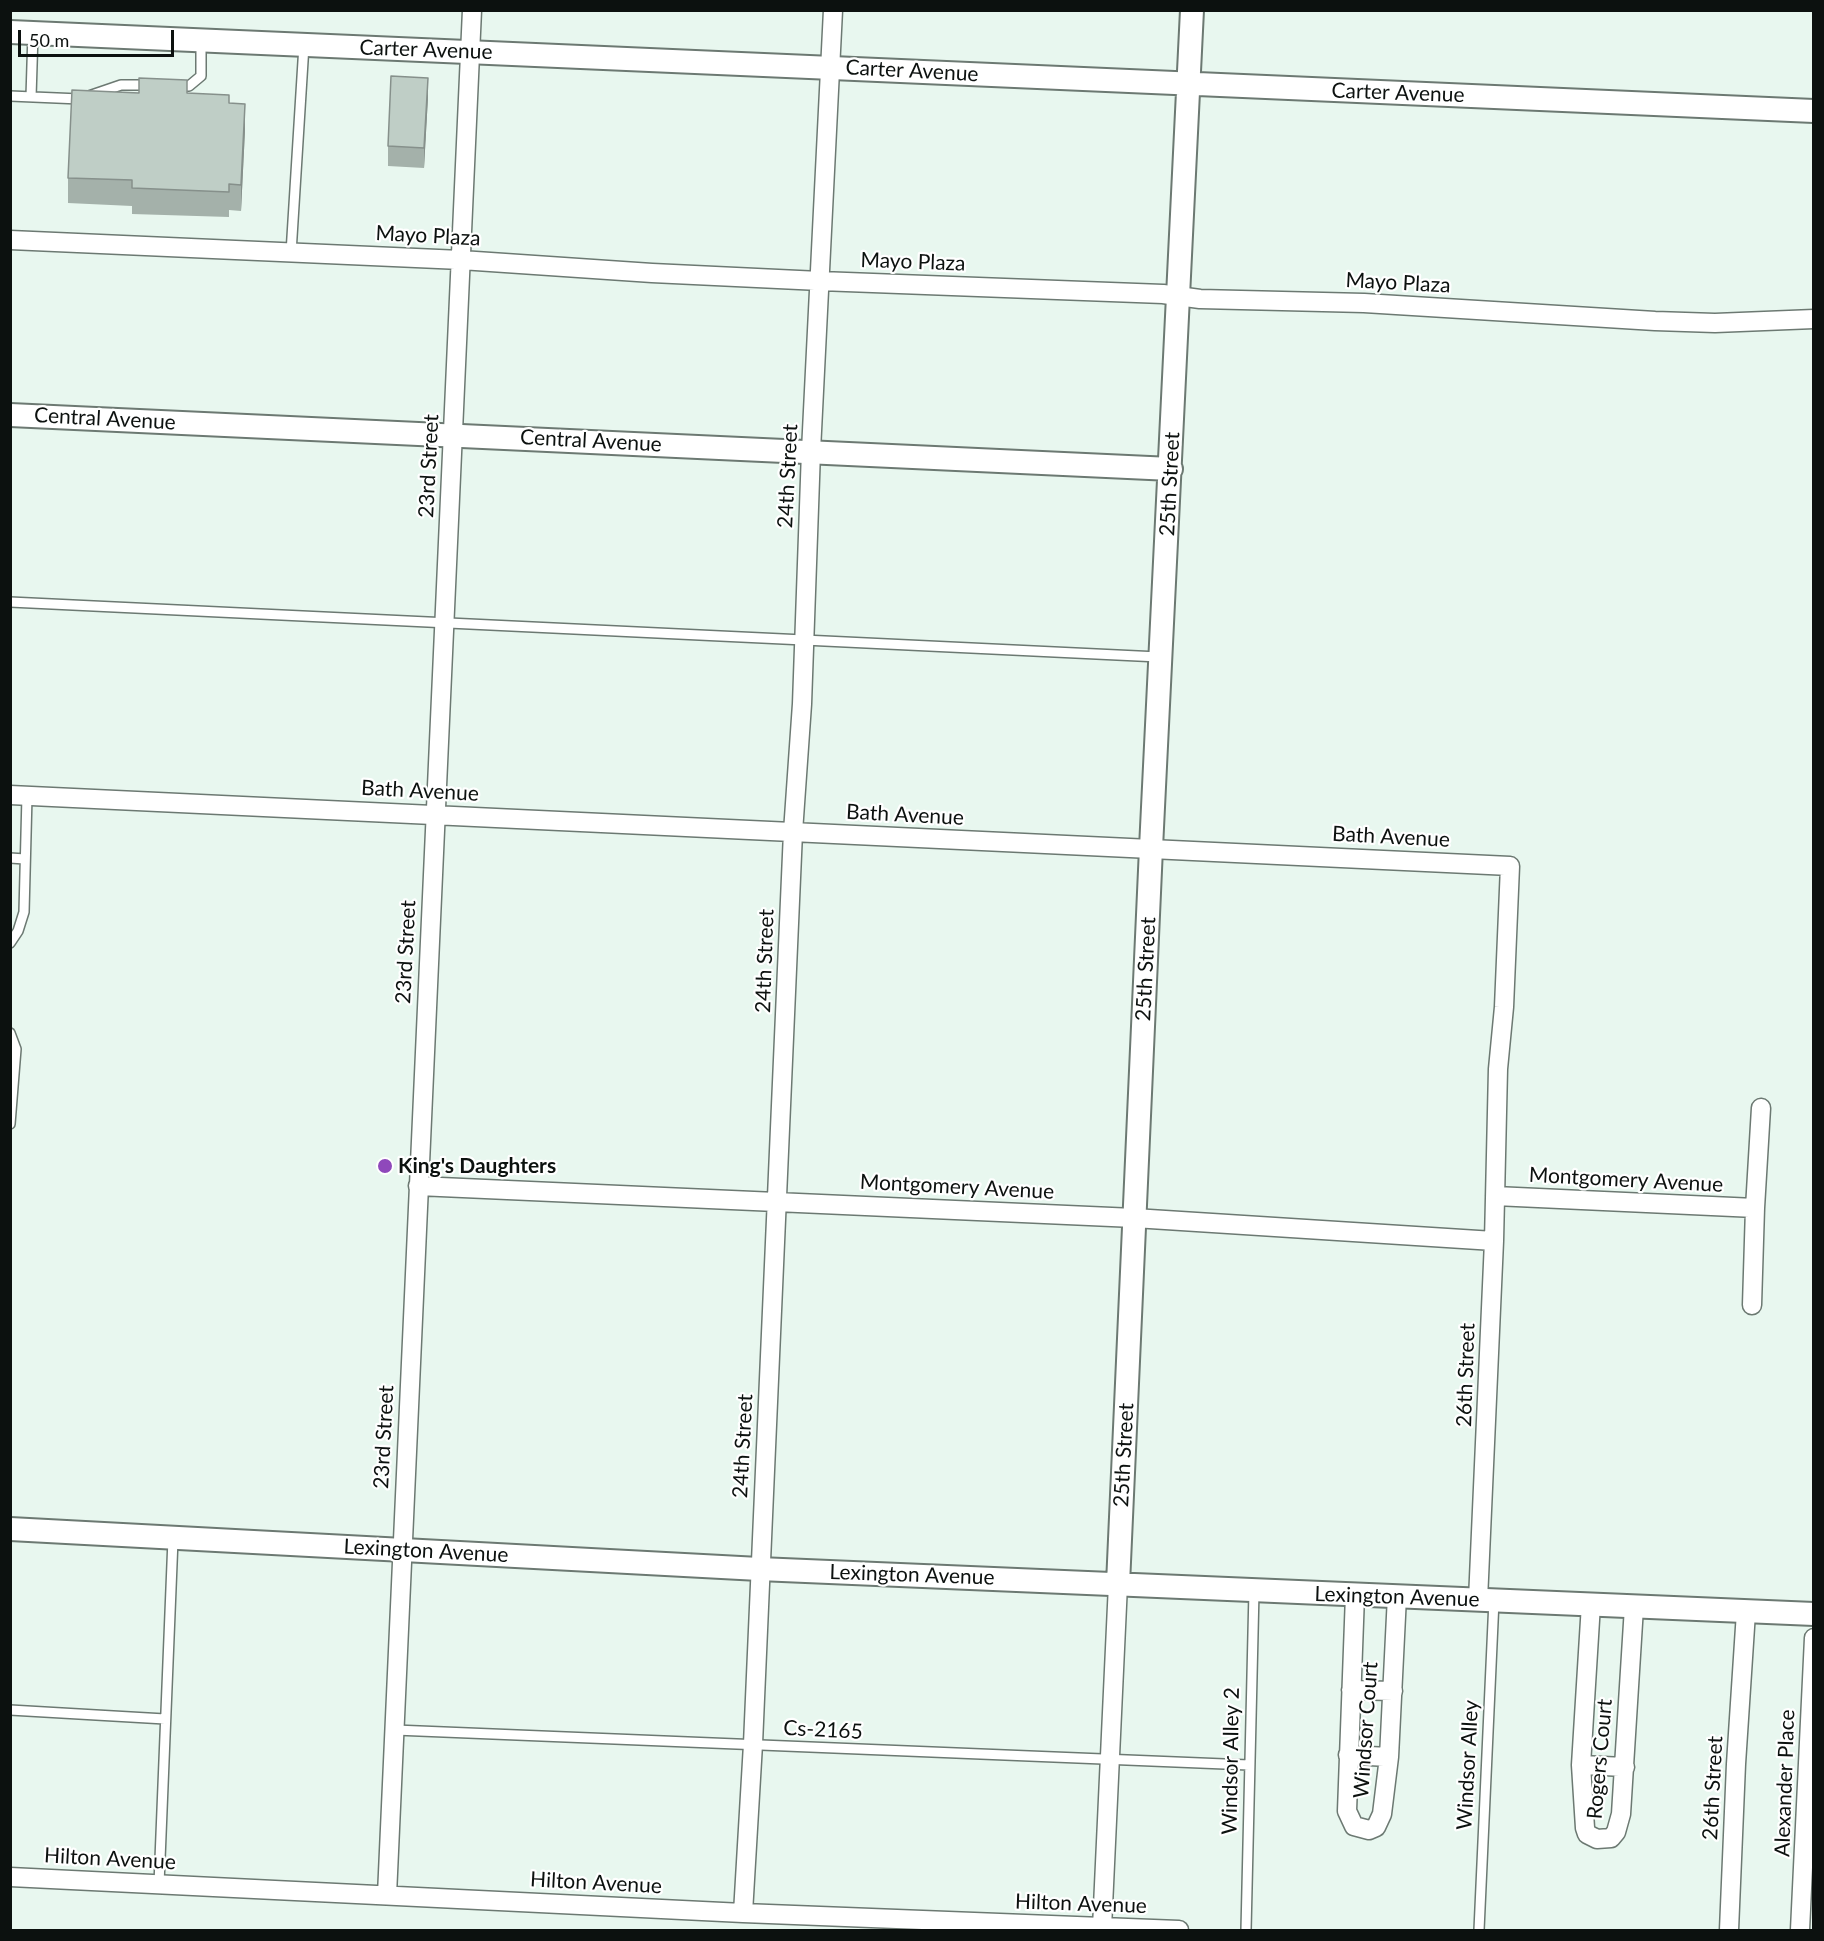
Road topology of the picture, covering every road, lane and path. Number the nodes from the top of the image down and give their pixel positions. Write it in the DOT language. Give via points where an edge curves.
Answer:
graph roads {
  1 [pos="472,10"];
  2 [pos="832,10"];
  3 [pos="1192,10"];
  4 [pos="10,32"];
  5 [pos="33,33"];
  6 [pos="201,40"];
  7 [pos="304,45"];
  8 [pos="470,52"];
  9 [pos="830,67"];
  10 [pos="1189,84"];
  11 [pos="155,86"];
  12 [pos="166,86"];
  13 [pos="10,96"];
  14 [pos="31,97"];
  15 [pos="1814,111"];
  16 [pos="10,240"];
  17 [pos="291,253"];
  18 [pos="461,260"];
  19 [pos="820,281"];
  20 [pos="1177,296"];
  21 [pos="1814,319"];
  22 [pos="10,415"];
  23 [pos="453,435"];
  24 [pos="811,451"];
  25 [pos="1171,469"];
  26 [pos="10,602"];
  27 [pos="444,624"];
  28 [pos="804,640"];
  29 [pos="1162,657"];
  30 [pos="19,795"];
  31 [pos="435,814"];
  32 [pos="793,832"];
  33 [pos="1151,848"];
  34 [pos="10,858"];
  35 [pos="25,858"];
  36 [pos="10,943"];
  37 [pos="10,1034"];
  38 [pos="12,1088"];
  39 [pos="1761,1108"];
  40 [pos="10,1124"];
  41 [pos="1496,1153"];
  42 [pos="418,1186"];
  43 [pos="1495,1196"];
  44 [pos="777,1201"];
  45 [pos="1755,1208"];
  46 [pos="1134,1218"];
  47 [pos="1494,1240"];
  48 [pos="1752,1305"];
  49 [pos="10,1529"];
  50 [pos="173,1538"];
  51 [pos="402,1550"];
  52 [pos="759,1569"];
  53 [pos="1118,1584"];
  54 [pos="1254,1592"];
  55 [pos="1355,1595"];
  56 [pos="1397,1596"];
  57 [pos="1486,1600"];
  58 [pos="1591,1604"];
  59 [pos="1634,1607"];
  60 [pos="1746,1612"];
  61 [pos="1814,1614"];
  62 [pos="1814,1638"];
  63 [pos="1351,1690"];
  64 [pos="1393,1691"];
  65 [pos="10,1710"];
  66 [pos="165,1719"];
  67 [pos="395,1731"];
  68 [pos="753,1744"];
  69 [pos="1348,1755"];
  70 [pos="1389,1757"];
  71 [pos="1111,1761"];
  72 [pos="1249,1765"];
  73 [pos="1581,1765"];
  74 [pos="1625,1767"];
  75 [pos="10,1877"];
  76 [pos="159,1884"];
  77 [pos="387,1896"];
  78 [pos="743,1913"];
  79 [pos="1102,1928"];
  80 [pos="1179,1930"];
  81 [pos="1246,1930"];
  82 [pos="1479,1930"];
  83 [pos="1730,1930"];
  84 [pos="1800,1930"];
  1 -- 8 [label="street, 23rd Street"];
  2 -- 9 [label="street, 24th Street"];
  3 -- 10 [label="street, 25th Street"];
  4 -- 5 [label="street, Carter Avenue"];
  5 -- 6 [label="street, Carter Avenue"];
  5 -- 14 [label="lane"];
  6 -- 7 [label="street, Carter Avenue"];
  6 -- 12 [label="lane" via="201,76 189,86"];
  7 -- 8 [label="street, Carter Avenue"];
  7 -- 17 [label="lane"];
  8 -- 9 [label="street, Carter Avenue"];
  8 -- 18 [label="street, 23rd Street"];
  9 -- 10 [label="street, Carter Avenue"];
  9 -- 19 [label="street, 24th Street"];
  10 -- 15 [label="street, Carter Avenue"];
  10 -- 20 [label="street, 25th Street"];
  11 -- 14 [label="lane" via="121,85 80,99"];
  13 -- 14 [label="lane"];
  16 -- 17 [label="street, Mayo Plaza"];
  17 -- 18 [label="street, Mayo Plaza"];
  18 -- 19 [label="street, Mayo Plaza"];
  18 -- 23 [label="street, 23rd Street"];
  19 -- 20 [label="street, Mayo Plaza"];
  19 -- 24 [label="street, 24th Street"];
  20 -- 21 [label="street, Mayo Plaza" via="1655,321"];
  20 -- 25 [label="street, 25th Street"];
  22 -- 23 [label="street, Central Avenue"];
  23 -- 24 [label="street, Central Avenue"];
  23 -- 27 [label="street, 23rd Street"];
  24 -- 25 [label="street, Central Avenue"];
  24 -- 28 [label="street, 24th Street"];
  25 -- 29 [label="street, 25th Street"];
  26 -- 27 [label="lane"];
  27 -- 28 [label="lane"];
  27 -- 31 [label="street, 23rd Street"];
  28 -- 29 [label="lane"];
  28 -- 32 [label="street, 24th Street"];
  29 -- 33 [label="street, 25th Street"];
  30 -- 31 [label="street, Bath Avenue"];
  30 -- 35 [label="lane"];
  31 -- 32 [label="street, Bath Avenue"];
  31 -- 42 [label="street, 23rd Street"];
  32 -- 33 [label="street, Bath Avenue"];
  32 -- 44 [label="street, 24th Street"];
  33 -- 41 [label="street, Bath Avenue" via="1510,866"];
  33 -- 46 [label="street, 25th Street"];
  34 -- 35 [label="lane"];
  35 -- 36 [label="lane" via="24,912"];
  37 -- 38 [label="lane" via="16,1049"];
  38 -- 40 [label="lane"];
  39 -- 45 [label="street"];
  41 -- 43 [label="street, 26th Street"];
  42 -- 44 [label="street, Montgomery Avenue"];
  42 -- 51 [label="street, 23rd Street"];
  43 -- 45 [label="street, Montgomery Avenue"];
  43 -- 47 [label="street, 26th Street"];
  44 -- 46 [label="street, Montgomery Avenue"];
  44 -- 52 [label="street, 24th Street"];
  45 -- 48 [label="street"];
  46 -- 47 [label="street, Montgomery Avenue"];
  46 -- 53 [label="street, 25th Street"];
  47 -- 57 [label="street, 26th Street"];
  49 -- 50 [label="street, Lexington Avenue"];
  50 -- 51 [label="street, Lexington Avenue"];
  50 -- 66 [label="lane"];
  51 -- 52 [label="street, Lexington Avenue"];
  51 -- 67 [label="street, 23rd Street"];
  52 -- 53 [label="street, Lexington Avenue"];
  52 -- 68 [label="street, 24th Street"];
  53 -- 54 [label="street, Lexington Avenue"];
  53 -- 71 [label="street, 25th Street"];
  54 -- 55 [label="street, Lexington Avenue"];
  54 -- 72 [label="lane, Windsor Alley 2"];
  55 -- 56 [label="street, Lexington Avenue"];
  55 -- 63 [label="street, Windsor Court"];
  56 -- 57 [label="street, Lexington Avenue"];
  56 -- 64 [label="street, Windsor Court"];
  57 -- 58 [label="street, Lexington Avenue"];
  57 -- 82 [label="lane, Windsor Alley"];
  58 -- 59 [label="street, Lexington Avenue"];
  58 -- 73 [label="street, Rogers Court"];
  59 -- 60 [label="street, Lexington Avenue"];
  59 -- 74 [label="street, Rogers Court"];
  60 -- 61 [label="street, Lexington Avenue"];
  60 -- 83 [label="street, 26th Street"];
  62 -- 84 [label="street, Alexander Place"];
  63 -- 64 [label="street"];
  63 -- 69 [label="street, Windsor Court"];
  64 -- 70 [label="street, Windsor Court"];
  65 -- 66 [label="lane"];
  66 -- 76 [label="lane"];
  67 -- 68 [label="lane, Cs-2165"];
  67 -- 77 [label="street, 23rd Street"];
  68 -- 71 [label="lane, Cs-2165"];
  68 -- 78 [label="street, 24th Street"];
  69 -- 70 [label="street"];
  69 -- 70 [label="street, Windsor Court" via="1347,1811 1354,1826 1369,1830 1376,1827 1382,1814"];
  71 -- 72 [label="lane, Cs-2165"];
  71 -- 79 [label="street, 25th Street"];
  72 -- 81 [label="lane, Windsor Alley 2"];
  73 -- 74 [label="street"];
  73 -- 74 [label="street, Rogers Court" via="1585,1828 1587,1834 1597,1839 1611,1838 1616,1832"];
  75 -- 76 [label="street, Hilton Avenue"];
  76 -- 77 [label="street, Hilton Avenue"];
  77 -- 78 [label="street, Hilton Avenue"];
  78 -- 79 [label="street, Hilton Avenue"];
  79 -- 80 [label="street, Hilton Avenue"];
}
